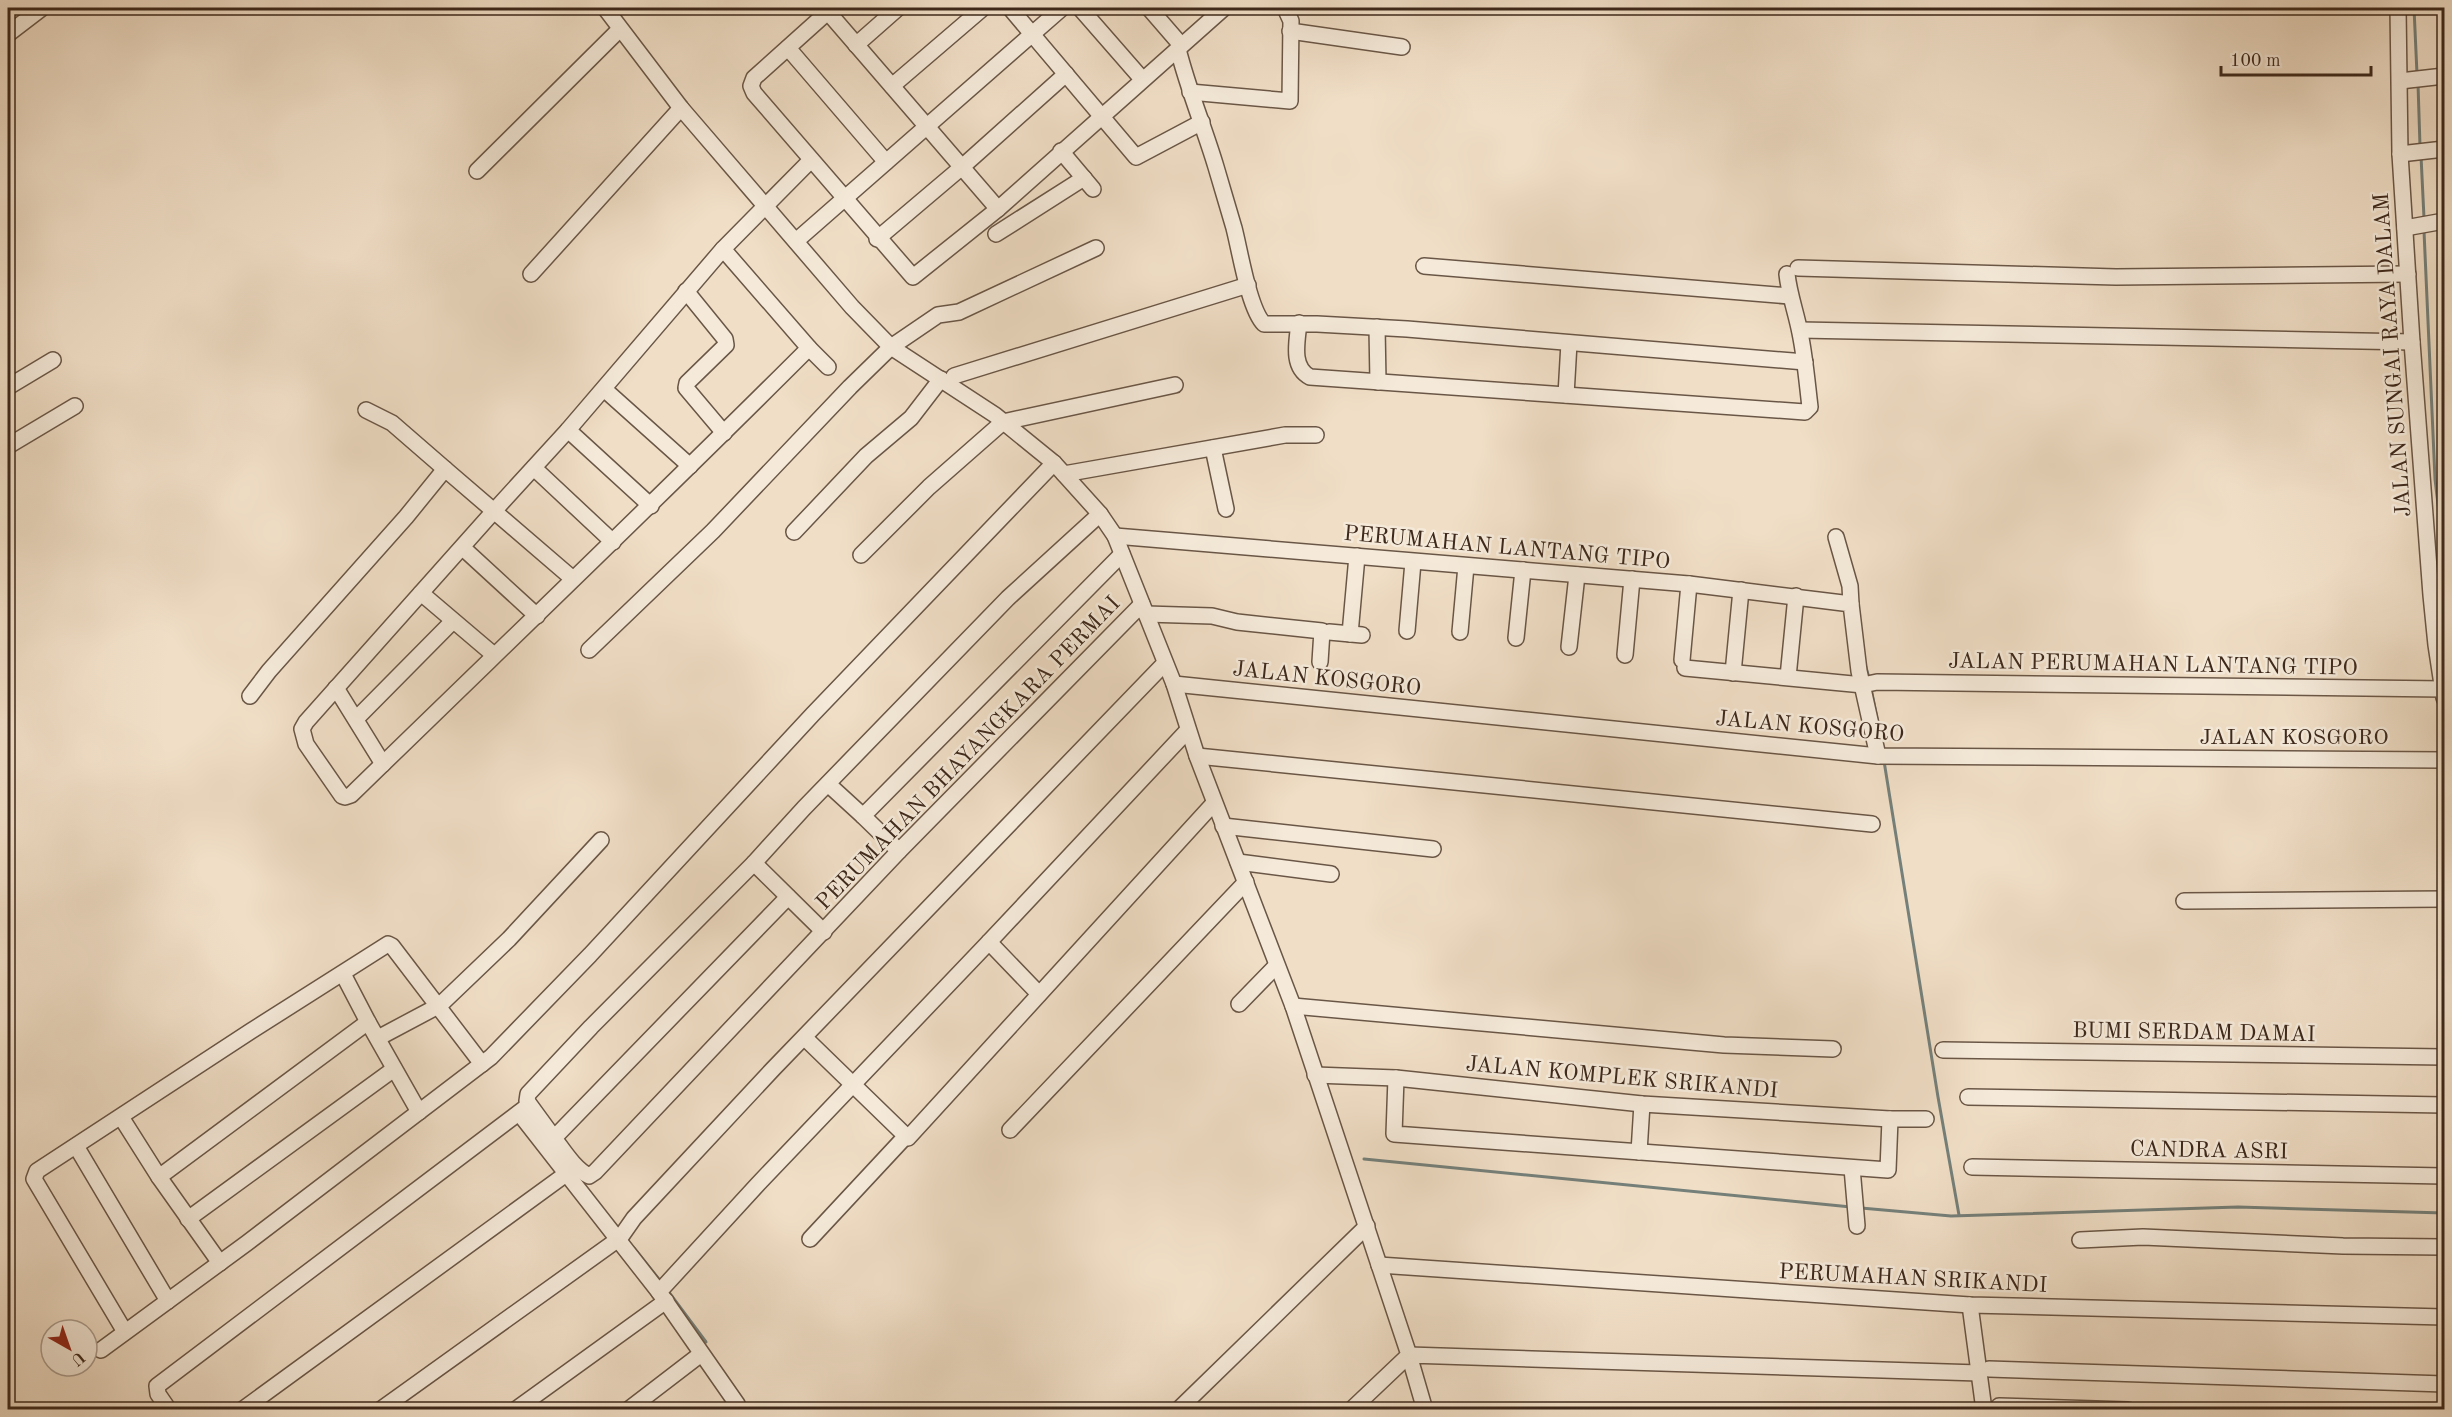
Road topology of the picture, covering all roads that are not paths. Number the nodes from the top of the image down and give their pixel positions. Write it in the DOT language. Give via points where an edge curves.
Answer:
graph roads {
  1 [pos="42,8"];
  2 [pos="605,8"];
  3 [pos="898,8"];
  4 [pos="983,8"];
  5 [pos="1010,8"];
  6 [pos="1062,8"];
  7 [pos="1080,8"];
  8 [pos="1149,8"];
  9 [pos="1222,8"];
  10 [pos="1285,8"];
  11 [pos="2398,8"];
  12 [pos="830,10"];
  13 [pos="621,29"];
  14 [pos="1290,31"];
  15 [pos="8,34"];
  16 [pos="1032,34"];
  17 [pos="856,45"];
  18 [pos="1180,47"];
  19 [pos="1402,47"];
  20 [pos="788,48"];
  21 [pos="1066,74"];
  22 [pos="2445,76"];
  23 [pos="1142,79"];
  24 [pos="2405,81"];
  25 [pos="892,86"];
  26 [pos="1190,92"];
  27 [pos="681,108"];
  28 [pos="1101,115"];
  29 [pos="1202,122"];
  30 [pos="926,127"];
  31 [pos="2437,150"];
  32 [pos="1061,151"];
  33 [pos="2404,153"];
  34 [pos="812,160"];
  35 [pos="886,162"];
  36 [pos="962,167"];
  37 [pos="477,171"];
  38 [pos="844,199"];
  39 [pos="764,206"];
  40 [pos="998,209"];
  41 [pos="2443,221"];
  42 [pos="2410,228"];
  43 [pos="996,234"];
  44 [pos="877,239"];
  45 [pos="796,241"];
  46 [pos="723,249"];
  47 [pos="1096,249"];
  48 [pos="1424,266"];
  49 [pos="531,274"];
  50 [pos="2408,274"];
  51 [pos="1248,285"];
  52 [pos="686,291"];
  53 [pos="1789,296"];
  54 [pos="1299,323"];
  55 [pos="1377,327"];
  56 [pos="1800,330"];
  57 [pos="2412,342"];
  58 [pos="1569,343"];
  59 [pos="891,347"];
  60 [pos="809,348"];
  61 [pos="53,360"];
  62 [pos="1805,362"];
  63 [pos="828,368"];
  64 [pos="947,377"];
  65 [pos="1378,381"];
  66 [pos="1175,385"];
  67 [pos="8,387"];
  68 [pos="604,389"];
  69 [pos="1566,395"];
  70 [pos="75,406"];
  71 [pos="366,410"];
  72 [pos="1003,422"];
  73 [pos="568,430"];
  74 [pos="724,433"];
  75 [pos="1316,435"];
  76 [pos="8,446"];
  77 [pos="1213,448"];
  78 [pos="690,466"];
  79 [pos="534,468"];
  80 [pos="445,469"];
  81 [pos="1059,469"];
  82 [pos="651,506"];
  83 [pos="1226,509"];
  84 [pos="494,511"];
  85 [pos="1100,514"];
  86 [pos="794,532"];
  87 [pos="1115,536"];
  88 [pos="1836,537"];
  89 [pos="613,542"];
  90 [pos="462,548"];
  91 [pos="1122,554"];
  92 [pos="861,555"];
  93 [pos="1357,556"];
  94 [pos="1413,561"];
  95 [pos="1466,566"];
  96 [pos="1523,570"];
  97 [pos="1577,575"];
  98 [pos="573,579"];
  99 [pos="1632,579"];
  100 [pos="1689,584"];
  101 [pos="1741,590"];
  102 [pos="421,593"];
  103 [pos="1796,596"];
  104 [pos="1851,604"];
  105 [pos="1144,609"];
  106 [pos="537,616"];
  107 [pos="453,621"];
  108 [pos="1407,631"];
  109 [pos="1329,632"];
  110 [pos="1460,632"];
  111 [pos="1516,638"];
  112 [pos="1569,647"];
  113 [pos="589,650"];
  114 [pos="494,655"];
  115 [pos="1625,655"];
  116 [pos="1320,662"];
  117 [pos="1166,663"];
  118 [pos="1733,673"];
  119 [pos="1788,677"];
  120 [pos="1174,684"];
  121 [pos="1868,684"];
  122 [pos="336,688"];
  123 [pos="2444,693"];
  124 [pos="250,696"];
  125 [pos="356,719"];
  126 [pos="1188,730"];
  127 [pos="1197,756"];
  128 [pos="1883,756"];
  129 [pos="2445,760"];
  130 [pos="383,764"];
  131 [pos="828,784"];
  132 [pos="1214,802"];
  133 [pos="863,816"];
  134 [pos="1872,824"];
  135 [pos="1223,826"];
  136 [pos="601,840"];
  137 [pos="1433,849"];
  138 [pos="899,851"];
  139 [pos="1238,862"];
  140 [pos="754,863"];
  141 [pos="1330,874"];
  142 [pos="1246,882"];
  143 [pos="788,897"];
  144 [pos="2445,899"];
  145 [pos="2184,901"];
  146 [pos="824,932"];
  147 [pos="989,942"];
  148 [pos="1276,966"];
  149 [pos="343,974"];
  150 [pos="1039,994"];
  151 [pos="441,1004"];
  152 [pos="1239,1004"];
  153 [pos="1293,1006"];
  154 [pos="368,1022"];
  155 [pos="378,1038"];
  156 [pos="805,1038"];
  157 [pos="1833,1049"];
  158 [pos="1943,1050"];
  159 [pos="2445,1057"];
  160 [pos="486,1060"];
  161 [pos="394,1069"];
  162 [pos="1315,1075"];
  163 [pos="1396,1078"];
  164 [pos="853,1087"];
  165 [pos="1968,1097"];
  166 [pos="1642,1104"];
  167 [pos="2445,1105"];
  168 [pos="524,1109"];
  169 [pos="419,1112"];
  170 [pos="121,1117"];
  171 [pos="1890,1119"];
  172 [pos="1926,1119"];
  173 [pos="1010,1130"];
  174 [pos="554,1137"];
  175 [pos="905,1137"];
  176 [pos="76,1146"];
  177 [pos="1639,1152"];
  178 [pos="1972,1167"];
  179 [pos="1852,1168"];
  180 [pos="566,1174"];
  181 [pos="2445,1176"];
  182 [pos="159,1177"];
  183 [pos="188,1219"];
  184 [pos="1367,1226"];
  185 [pos="1857,1226"];
  186 [pos="621,1237"];
  187 [pos="810,1239"];
  188 [pos="2080,1240"];
  189 [pos="2445,1247"];
  190 [pos="220,1263"];
  191 [pos="1379,1265"];
  192 [pos="664,1292"];
  193 [pos="168,1301"];
  194 [pos="1970,1305"];
  195 [pos="2445,1317"];
  196 [pos="125,1332"];
  197 [pos="101,1350"];
  198 [pos="701,1354"];
  199 [pos="1409,1355"];
  200 [pos="1984,1371"];
  201 [pos="2445,1384"];
  202 [pos="1999,1406"];
  203 [pos="1423,1408"];
  204 [pos="169,1410"];
  205 [pos="242,1410"];
  206 [pos="380,1410"];
  207 [pos="515,1410"];
  208 [pos="628,1410"];
  209 [pos="736,1410"];
  210 [pos="1178,1410"];
  211 [pos="1351,1410"];
  212 [pos="1984,1410"];
  213 [pos="2128,1410"];
  1 -- 15 [label="street"];
  2 -- 13 [label="street"];
  3 -- 17 [label="street"];
  4 -- 25 [label="street"];
  5 -- 16 [label="street"];
  6 -- 16 [label="street"];
  7 -- 23 [label="street"];
  8 -- 18 [label="street"];
  9 -- 18 [label="street"];
  10 -- 14 [label="street"];
  11 -- 24 [label="street, JALAN SUNGAI RAYA DALAM"];
  12 -- 17 [label="street"];
  12 -- 20 [label="street"];
  13 -- 27 [label="street"];
  13 -- 37 [label="street"];
  14 -- 19 [label="street"];
  14 -- 26 [label="street" via="1290,101"];
  16 -- 21 [label="street"];
  16 -- 30 [label="street"];
  17 -- 25 [label="street"];
  18 -- 23 [label="street"];
  18 -- 26 [label="street"];
  20 -- 34 [label="street" via="754,78 752,86"];
  20 -- 35 [label="street"];
  21 -- 28 [label="street"];
  21 -- 36 [label="street"];
  22 -- 24 [label="street"];
  23 -- 28 [label="street"];
  24 -- 33 [label="street, JALAN SUNGAI RAYA DALAM"];
  25 -- 30 [label="street"];
  26 -- 29 [label="street"];
  27 -- 39 [label="street"];
  27 -- 49 [label="street"];
  28 -- 29 [label="street" via="1137,157"];
  28 -- 32 [label="street"];
  29 -- 51 [label="street"];
  30 -- 35 [label="street"];
  30 -- 36 [label="street"];
  31 -- 33 [label="street"];
  32 -- 40 [label="street"];
  32 -- 43 [label="street" via="1088,183"];
  33 -- 42 [label="street, JALAN SUNGAI RAYA DALAM"];
  34 -- 38 [label="street"];
  34 -- 39 [label="street"];
  35 -- 38 [label="street"];
  36 -- 40 [label="street"];
  36 -- 44 [label="street"];
  38 -- 44 [label="street"];
  38 -- 45 [label="street"];
  39 -- 45 [label="street"];
  39 -- 46 [label="street"];
  40 -- 44 [label="street" via="915,277 910,277"];
  41 -- 42 [label="street"];
  42 -- 50 [label="street, JALAN SUNGAI RAYA DALAM"];
  45 -- 59 [label="street"];
  46 -- 52 [label="street"];
  46 -- 60 [label="street"];
  47 -- 59 [label="street" via="959,312 938,315"];
  48 -- 53 [label="street"];
  50 -- 53 [label="street" via="2116,277 1792,271"];
  50 -- 57 [label="street, JALAN SUNGAI RAYA DALAM"];
  51 -- 54 [label="street" via="1264,324"];
  51 -- 64 [label="street"];
  52 -- 68 [label="street"];
  52 -- 74 [label="street" via="725,339 726,345 686,388"];
  53 -- 56 [label="street"];
  54 -- 55 [label="street"];
  54 -- 65 [label="street" via="1297,361 1303,374"];
  55 -- 58 [label="street"];
  55 -- 65 [label="street"];
  56 -- 57 [label="street"];
  56 -- 62 [label="street"];
  57 -- 123 [label="street, JALAN SUNGAI RAYA DALAM" via="2431,595"];
  58 -- 62 [label="street"];
  58 -- 69 [label="street"];
  59 -- 64 [label="street"];
  59 -- 113 [label="street" via="713,531"];
  60 -- 63 [label="street"];
  60 -- 74 [label="street"];
  61 -- 67 [label="street"];
  62 -- 69 [label="street" via="1810,407 1805,412"];
  64 -- 72 [label="street"];
  64 -- 86 [label="street"];
  65 -- 69 [label="street"];
  66 -- 72 [label="street"];
  68 -- 73 [label="street"];
  68 -- 78 [label="street"];
  70 -- 76 [label="street"];
  71 -- 80 [label="street" via="393,423"];
  72 -- 81 [label="street"];
  72 -- 92 [label="street" via="929,487"];
  73 -- 79 [label="street"];
  73 -- 82 [label="street"];
  74 -- 78 [label="street"];
  75 -- 77 [label="street" via="1285,435"];
  77 -- 81 [label="street"];
  77 -- 83 [label="street"];
  78 -- 82 [label="street"];
  79 -- 84 [label="street"];
  79 -- 89 [label="street"];
  80 -- 84 [label="street"];
  80 -- 124 [label="street"];
  81 -- 85 [label="street"];
  81 -- 160 [label="street"];
  82 -- 89 [label="street"];
  84 -- 90 [label="street"];
  84 -- 98 [label="street"];
  85 -- 87 [label="street"];
  85 -- 131 [label="street" via="1008,598"];
  87 -- 91 [label="street"];
  87 -- 93 [label="street, PERUMAHAN LANTANG TIPO"];
  88 -- 104 [label="street" via="1850,585"];
  89 -- 98 [label="street"];
  90 -- 102 [label="street"];
  90 -- 106 [label="street"];
  91 -- 105 [label="street"];
  91 -- 133 [label="street"];
  93 -- 94 [label="street, PERUMAHAN LANTANG TIPO"];
  93 -- 109 [label="street" via="1356,635"];
  94 -- 95 [label="street, PERUMAHAN LANTANG TIPO"];
  94 -- 108 [label="street"];
  95 -- 96 [label="street, PERUMAHAN LANTANG TIPO"];
  95 -- 110 [label="street"];
  96 -- 97 [label="street, PERUMAHAN LANTANG TIPO"];
  96 -- 111 [label="street"];
  97 -- 99 [label="street, PERUMAHAN LANTANG TIPO"];
  97 -- 112 [label="street"];
  98 -- 106 [label="street"];
  99 -- 100 [label="street, PERUMAHAN LANTANG TIPO"];
  99 -- 115 [label="street"];
  100 -- 101 [label="street, PERUMAHAN LANTANG TIPO"];
  100 -- 118 [label="street, JALAN PERUMAHAN LANTANG TIPO" via="1683,664"];
  101 -- 103 [label="street, PERUMAHAN LANTANG TIPO"];
  101 -- 118 [label="street"];
  102 -- 107 [label="street"];
  102 -- 122 [label="street"];
  103 -- 104 [label="street, PERUMAHAN LANTANG TIPO"];
  103 -- 119 [label="street"];
  104 -- 121 [label="street" via="1857,649"];
  105 -- 116 [label="street" via="1322,631"];
  105 -- 117 [label="street"];
  105 -- 138 [label="street, PERUMAHAN BHAYANGKARA PERMAI"];
  106 -- 114 [label="street"];
  107 -- 114 [label="street"];
  107 -- 125 [label="street"];
  114 -- 130 [label="street"];
  117 -- 120 [label="street"];
  117 -- 156 [label="street"];
  118 -- 119 [label="street, JALAN PERUMAHAN LANTANG TIPO"];
  119 -- 121 [label="street, JALAN PERUMAHAN LANTANG TIPO"];
  120 -- 126 [label="street"];
  120 -- 128 [label="street, JALAN KOSGORO"];
  121 -- 123 [label="street, JALAN PERUMAHAN LANTANG TIPO"];
  121 -- 128 [label="street"];
  122 -- 125 [label="street"];
  122 -- 130 [label="street" via="302,729 306,744 345,797"];
  125 -- 130 [label="street"];
  126 -- 127 [label="street"];
  126 -- 147 [label="street"];
  127 -- 132 [label="street"];
  127 -- 134 [label="street"];
  128 -- 129 [label="street, JALAN KOSGORO"];
  131 -- 133 [label="street"];
  131 -- 140 [label="street"];
  132 -- 135 [label="street"];
  132 -- 150 [label="street"];
  133 -- 138 [label="street"];
  135 -- 137 [label="street"];
  135 -- 139 [label="street"];
  136 -- 151 [label="street" via="509,939"];
  138 -- 146 [label="street, PERUMAHAN BHAYANGKARA PERMAI"];
  139 -- 141 [label="street"];
  139 -- 142 [label="street"];
  140 -- 143 [label="street"];
  140 -- 168 [label="street" via="528,1094"];
  142 -- 148 [label="street"];
  142 -- 173 [label="street"];
  143 -- 146 [label="street"];
  143 -- 174 [label="street"];
  144 -- 145 [label="street"];
  146 -- 174 [label="street, PERUMAHAN BHAYANGKARA PERMAI" via="592,1175 585,1174"];
  147 -- 150 [label="street"];
  147 -- 164 [label="street"];
  148 -- 152 [label="street"];
  148 -- 153 [label="street"];
  149 -- 151 [label="street" via="390,945"];
  149 -- 154 [label="street"];
  149 -- 170 [label="street"];
  150 -- 175 [label="street" via="909,1138"];
  151 -- 155 [label="street"];
  151 -- 160 [label="street"];
  153 -- 157 [label="street" via="1724,1045"];
  153 -- 162 [label="street"];
  154 -- 155 [label="street"];
  154 -- 182 [label="street"];
  155 -- 161 [label="street"];
  156 -- 164 [label="street"];
  156 -- 186 [label="street" via="689,1159"];
  158 -- 159 [label="street, BUMI SERDAM DAMAI"];
  160 -- 169 [label="street"];
  161 -- 169 [label="street"];
  161 -- 183 [label="street"];
  162 -- 163 [label="street, JALAN KOMPLEK SRIKANDI"];
  162 -- 184 [label="street"];
  163 -- 166 [label="street, JALAN KOMPLEK SRIKANDI"];
  163 -- 177 [label="street" via="1394,1134"];
  164 -- 175 [label="street"];
  164 -- 192 [label="street" via="758,1184"];
  165 -- 167 [label="street"];
  166 -- 171 [label="street, JALAN KOMPLEK SRIKANDI"];
  166 -- 177 [label="street"];
  168 -- 174 [label="street"];
  168 -- 180 [label="street"];
  168 -- 204 [label="street" via="157,1386"];
  169 -- 190 [label="street"];
  170 -- 176 [label="street"];
  170 -- 182 [label="street"];
  171 -- 172 [label="street, JALAN KOMPLEK SRIKANDI"];
  171 -- 179 [label="street" via="1888,1170"];
  175 -- 187 [label="street"];
  176 -- 193 [label="street"];
  176 -- 196 [label="street" via="37,1171 34,1179"];
  177 -- 179 [label="street"];
  178 -- 181 [label="street, CANDRA ASRI"];
  179 -- 185 [label="street"];
  180 -- 186 [label="street"];
  180 -- 205 [label="street"];
  182 -- 183 [label="street"];
  183 -- 190 [label="street"];
  184 -- 191 [label="street"];
  184 -- 210 [label="street"];
  186 -- 192 [label="street"];
  186 -- 206 [label="street"];
  188 -- 189 [label="street" via="2143,1237"];
  190 -- 193 [label="street"];
  191 -- 194 [label="street, PERUMAHAN SRIKANDI"];
  191 -- 199 [label="street"];
  192 -- 198 [label="street"];
  192 -- 207 [label="street"];
  193 -- 196 [label="street"];
  194 -- 195 [label="street, PERUMAHAN SRIKANDI"];
  194 -- 200 [label="street"];
  196 -- 197 [label="street"];
  198 -- 208 [label="street"];
  198 -- 209 [label="street" via="737,1404"];
  199 -- 200 [label="street"];
  199 -- 203 [label="street"];
  199 -- 211 [label="street"];
  200 -- 201 [label="street"];
  200 -- 212 [label="street"];
  202 -- 213 [label="street"];
}
